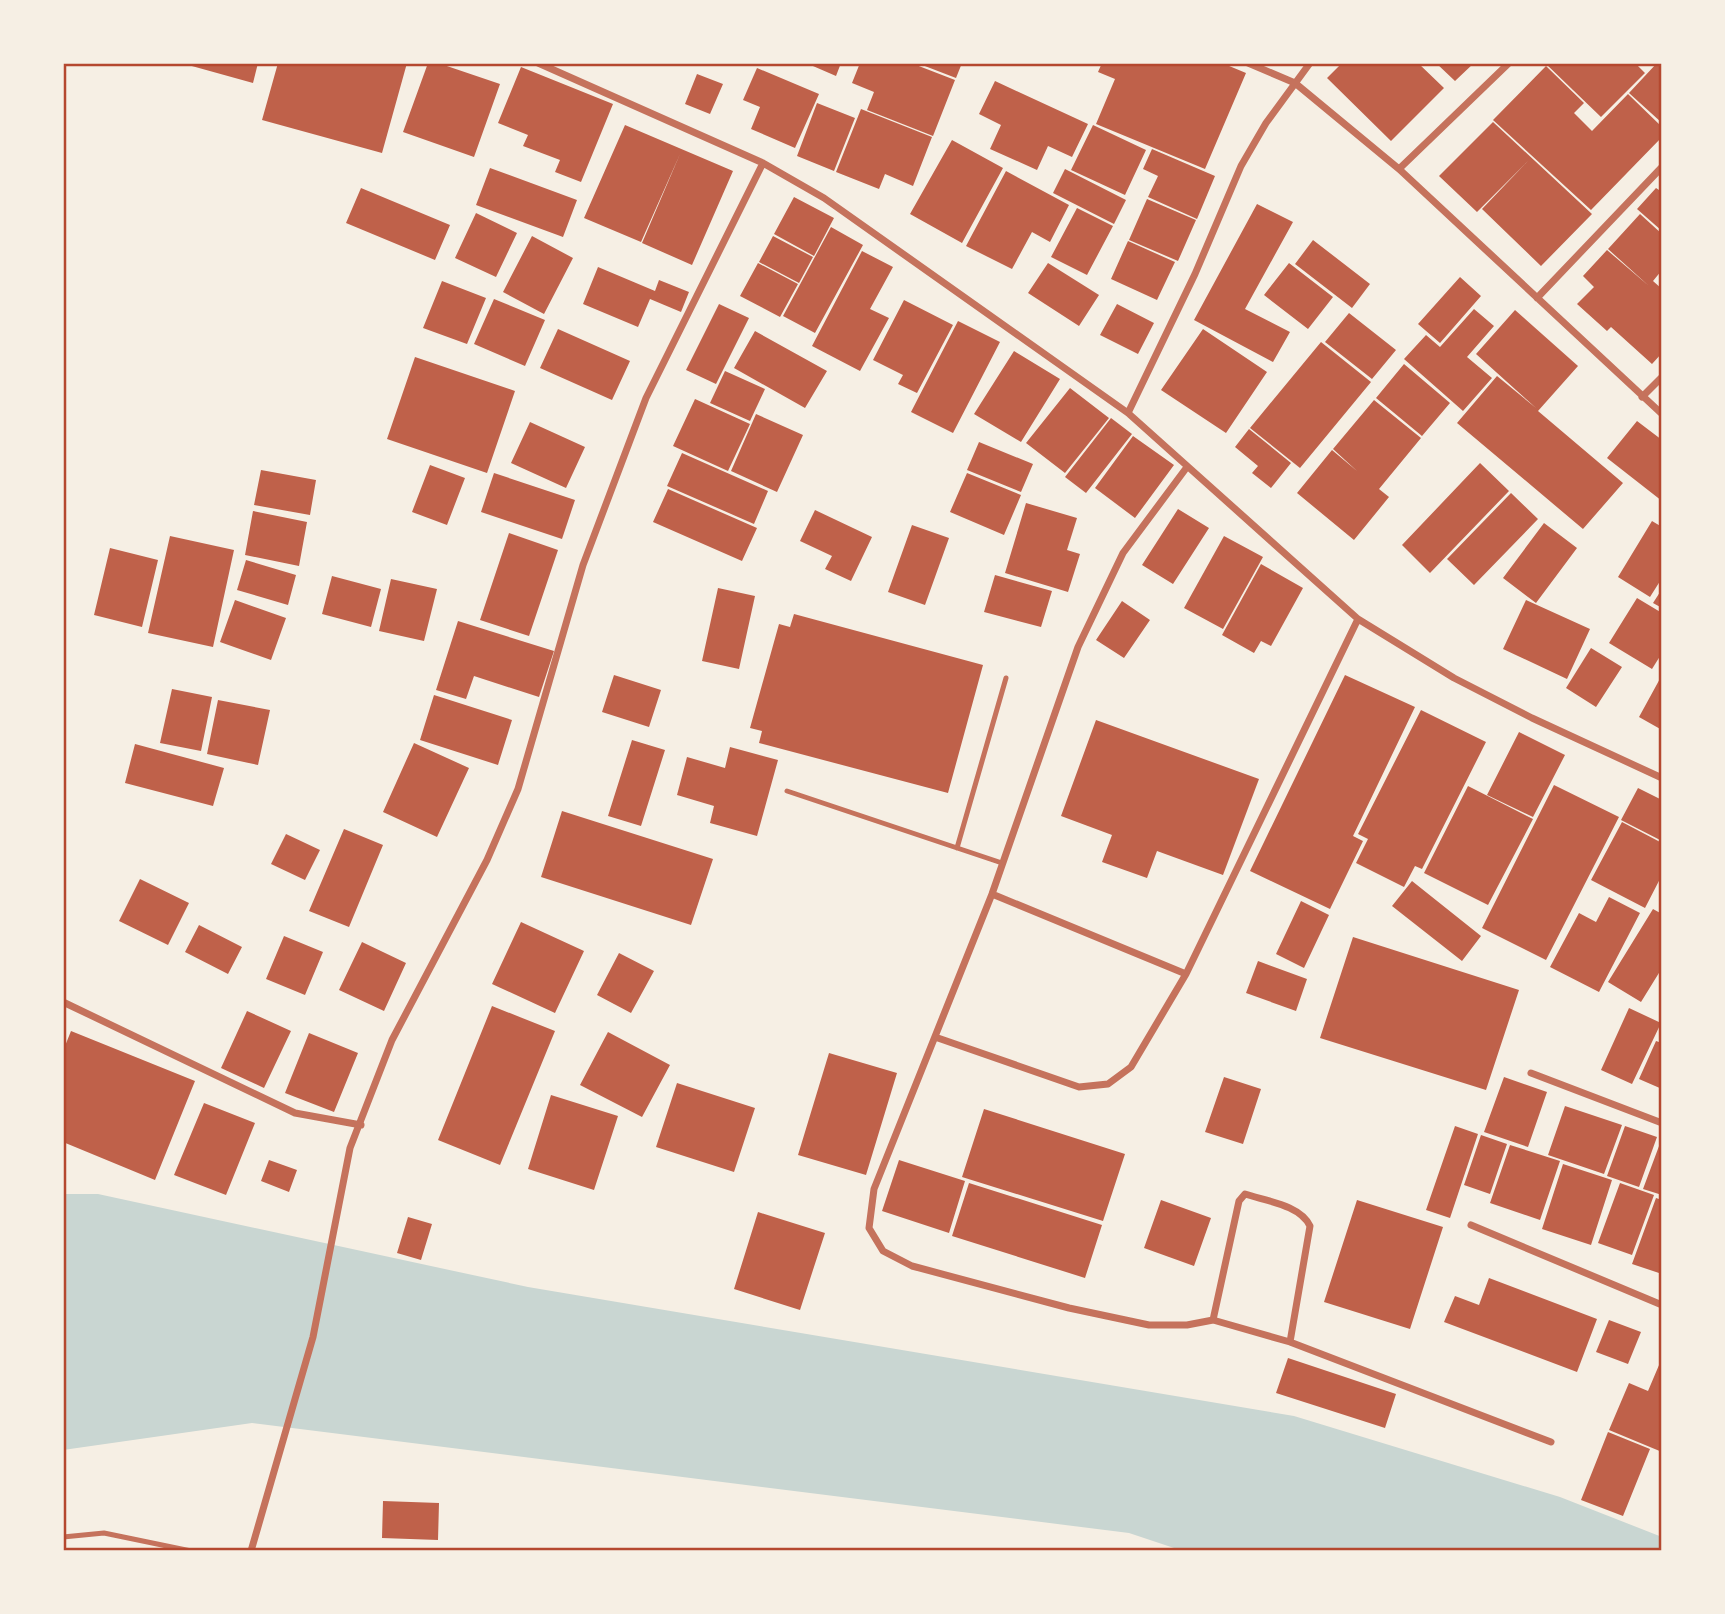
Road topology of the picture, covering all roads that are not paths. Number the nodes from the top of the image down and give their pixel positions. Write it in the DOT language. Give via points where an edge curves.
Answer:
graph roads {
  1 [pos="538,63"];
  2 [pos="1248,63"];
  3 [pos="1310,63"];
  4 [pos="1509,63"];
  5 [pos="1295,83"];
  6 [pos="763,163"];
  7 [pos="1662,167"];
  8 [pos="1399,169"];
  9 [pos="1537,298"];
  10 [pos="1662,377"];
  11 [pos="1642,397"];
  12 [pos="1128,413"];
  13 [pos="1662,414"];
  14 [pos="1187,467"];
  15 [pos="1358,619"];
  16 [pos="1006,678"];
  17 [pos="1662,778"];
  18 [pos="787,791"];
  19 [pos="957,848"];
  20 [pos="1002,863"];
  21 [pos="992,894"];
  22 [pos="1186,974"];
  23 [pos="63,1002"];
  24 [pos="935,1037"];
  25 [pos="1531,1073"];
  26 [pos="1662,1123"];
  27 [pos="361,1125"];
  28 [pos="1471,1225"];
  29 [pos="1662,1305"];
  30 [pos="1213,1320"];
  31 [pos="1290,1342"];
  32 [pos="1551,1442"];
  33 [pos="63,1537"];
  34 [pos="191,1551"];
  35 [pos="251,1551"];
  1 -- 6 [label="street"];
  2 -- 5 [label="street"];
  3 -- 5 [label="street"];
  4 -- 8 [label="street"];
  5 -- 8 [label="street"];
  5 -- 12 [label="street" via="1241,166"];
  6 -- 12 [label="street" via="824,198"];
  6 -- 27 [label="street" via="646,398 583,565 518,789 487,860 393,1040"];
  7 -- 9 [label="street"];
  8 -- 9 [label="street"];
  9 -- 11 [label="street"];
  10 -- 11 [label="street"];
  11 -- 13 [label="street"];
  12 -- 14 [label="street"];
  14 -- 15 [label="street"];
  14 -- 20 [label="street" via="1123,553 1078,647"];
  15 -- 17 [label="street" via="1454,678"];
  15 -- 22 [label="street"];
  16 -- 19 [label="lane"];
  18 -- 19 [label="lane"];
  19 -- 20 [label="lane"];
  20 -- 21 [label="street"];
  21 -- 22 [label="street"];
  21 -- 24 [label="street"];
  22 -- 24 [label="street" via="1131,1068 1108,1084 1079,1087"];
  23 -- 27 [label="street" via="295,1113"];
  24 -- 30 [label="street" via="874,1189 869,1228 883,1251 912,1266 1149,1325"];
  25 -- 26 [label="street"];
  27 -- 35 [label="street" via="350,1148 313,1337"];
  28 -- 29 [label="street"];
  30 -- 31 [label="street"];
  30 -- 31 [label="street" via="1239,1201 1245,1195 1297,1211 1310,1226"];
  31 -- 32 [label="street"];
  33 -- 34 [label="lane" via="104,1533"];
}
